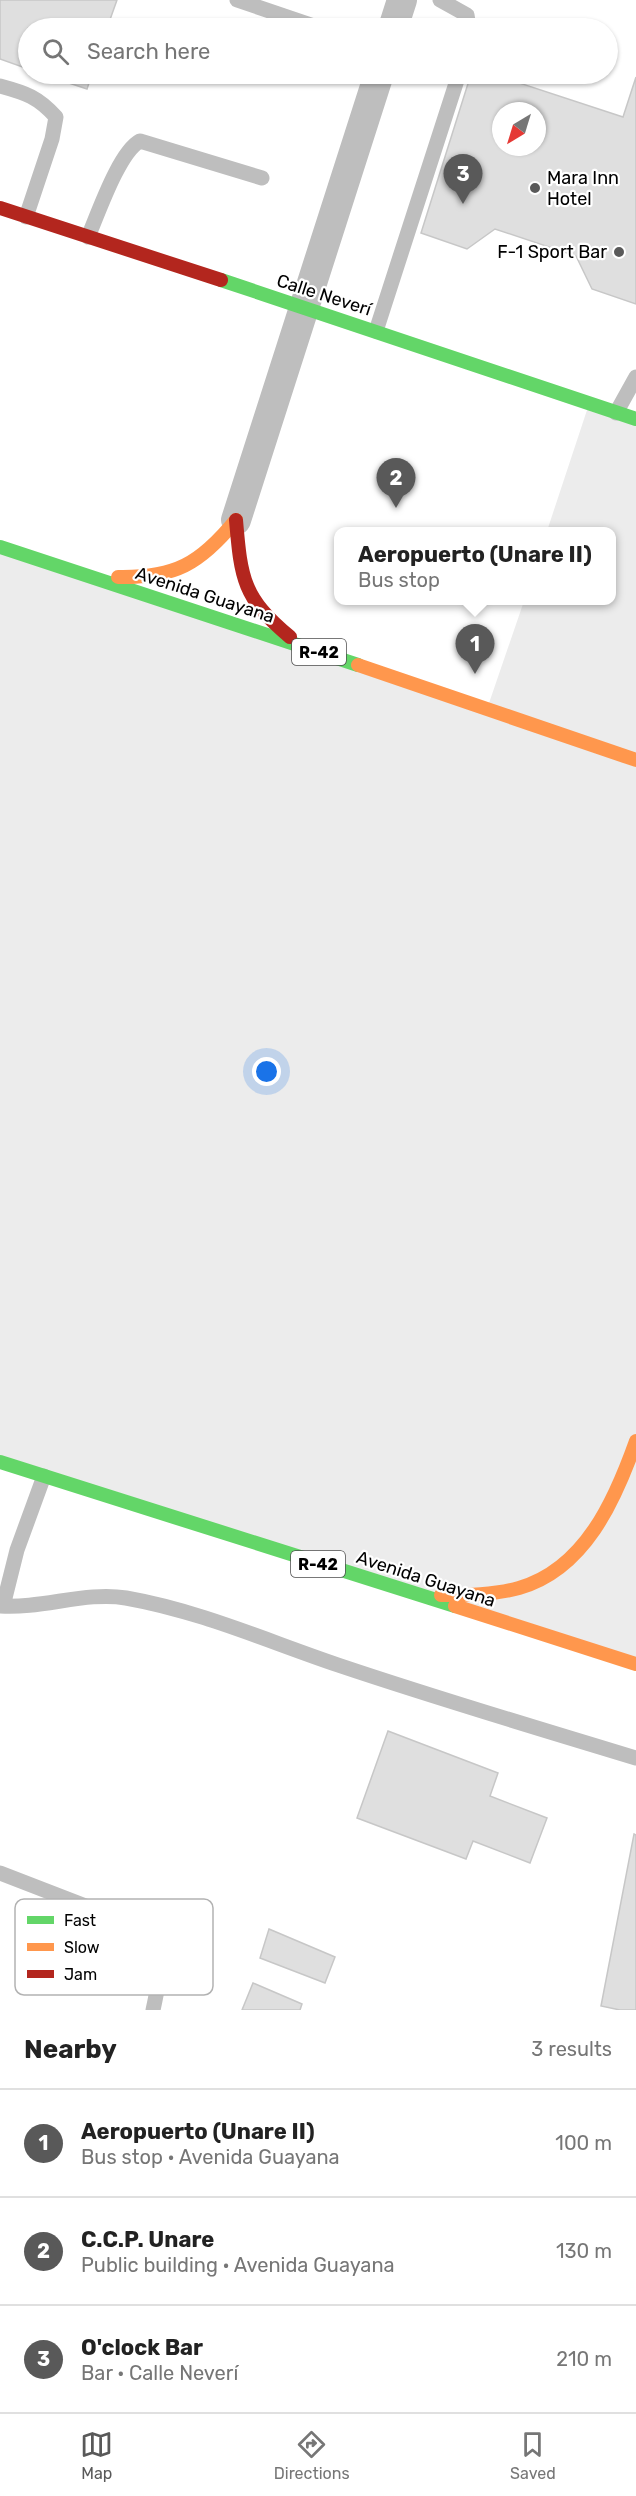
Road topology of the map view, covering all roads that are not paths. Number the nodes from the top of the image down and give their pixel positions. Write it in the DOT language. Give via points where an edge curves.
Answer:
graph roads {
  1 [pos="237,0"];
  2 [pos="402,0"];
  3 [pos="440,0"];
  4 [pos="290,18"];
  5 [pos="396,18"];
  6 [pos="467,18"];
  7 [pos="376,84"];
  8 [pos="456,84"];
  9 [pos="0,86"];
  10 [pos="262,178"];
  11 [pos="0,208"];
  12 [pos="26,217"];
  13 [pos="88,237"];
  14 [pos="303,307"];
  15 [pos="376,331"];
  16 [pos="636,377"];
  17 [pos="616,413"];
  18 [pos="636,419"];
  19 [pos="236,520"];
  20 [pos="0,547"];
  21 [pos="91,576"];
  22 [pos="301,646"];
  23 [pos="636,760"];
  24 [pos="636,1441"];
  25 [pos="0,1462"];
  26 [pos="44,1476"];
  27 [pos="413,1594"];
  28 [pos="1,1606"];
  29 [pos="636,1664"];
  30 [pos="636,1758"];
  31 [pos="0,1873"];
  32 [pos="67,1899"];
  33 [pos="157,1995"];
  34 [pos="153,2010"];
  1 -- 4 [label="lane"];
  2 -- 5 [label="street"];
  3 -- 6 [label="lane"];
  7 -- 14 [label="street"];
  8 -- 15 [label="lane"];
  9 -- 12 [label="lane" via="25,92 43,102 56,117"];
  10 -- 13 [label="lane" via="140,141 132,145 123,159"];
  11 -- 12 [label="main road, Calle Neverí"];
  12 -- 13 [label="main road, Calle Neverí"];
  13 -- 14 [label="main road, Calle Neverí"];
  14 -- 15 [label="main road, Calle Neverí"];
  14 -- 19 [label="street"];
  15 -- 17 [label="main road, Calle Neverí"];
  16 -- 17 [label="lane"];
  17 -- 18 [label="main road, Calle Neverí"];
  19 -- 21 [label="main road" via="216,546 194,564 170,574 141,579"];
  19 -- 22 [label="main road" via="248,591 264,615"];
  20 -- 21 [label="main road, Avenida Guayana / R-42"];
  21 -- 22 [label="main road, Avenida Guayana / R-42"];
  22 -- 23 [label="main road, Avenida Guayana / R-42"];
  24 -- 27 [label="main road" via="613,1500 594,1532 570,1558 541,1580 471,1595"];
  25 -- 26 [label="main road, Avenida Guayana / R-42"];
  26 -- 27 [label="main road, Avenida Guayana / R-42"];
  26 -- 28 [label="lane"];
  27 -- 29 [label="main road, Avenida Guayana / R-42"];
  28 -- 30 [label="lane" via="108,1597 191,1613 337,1665"];
  31 -- 32 [label="lane"];
  33 -- 34 [label="lane"];
}
